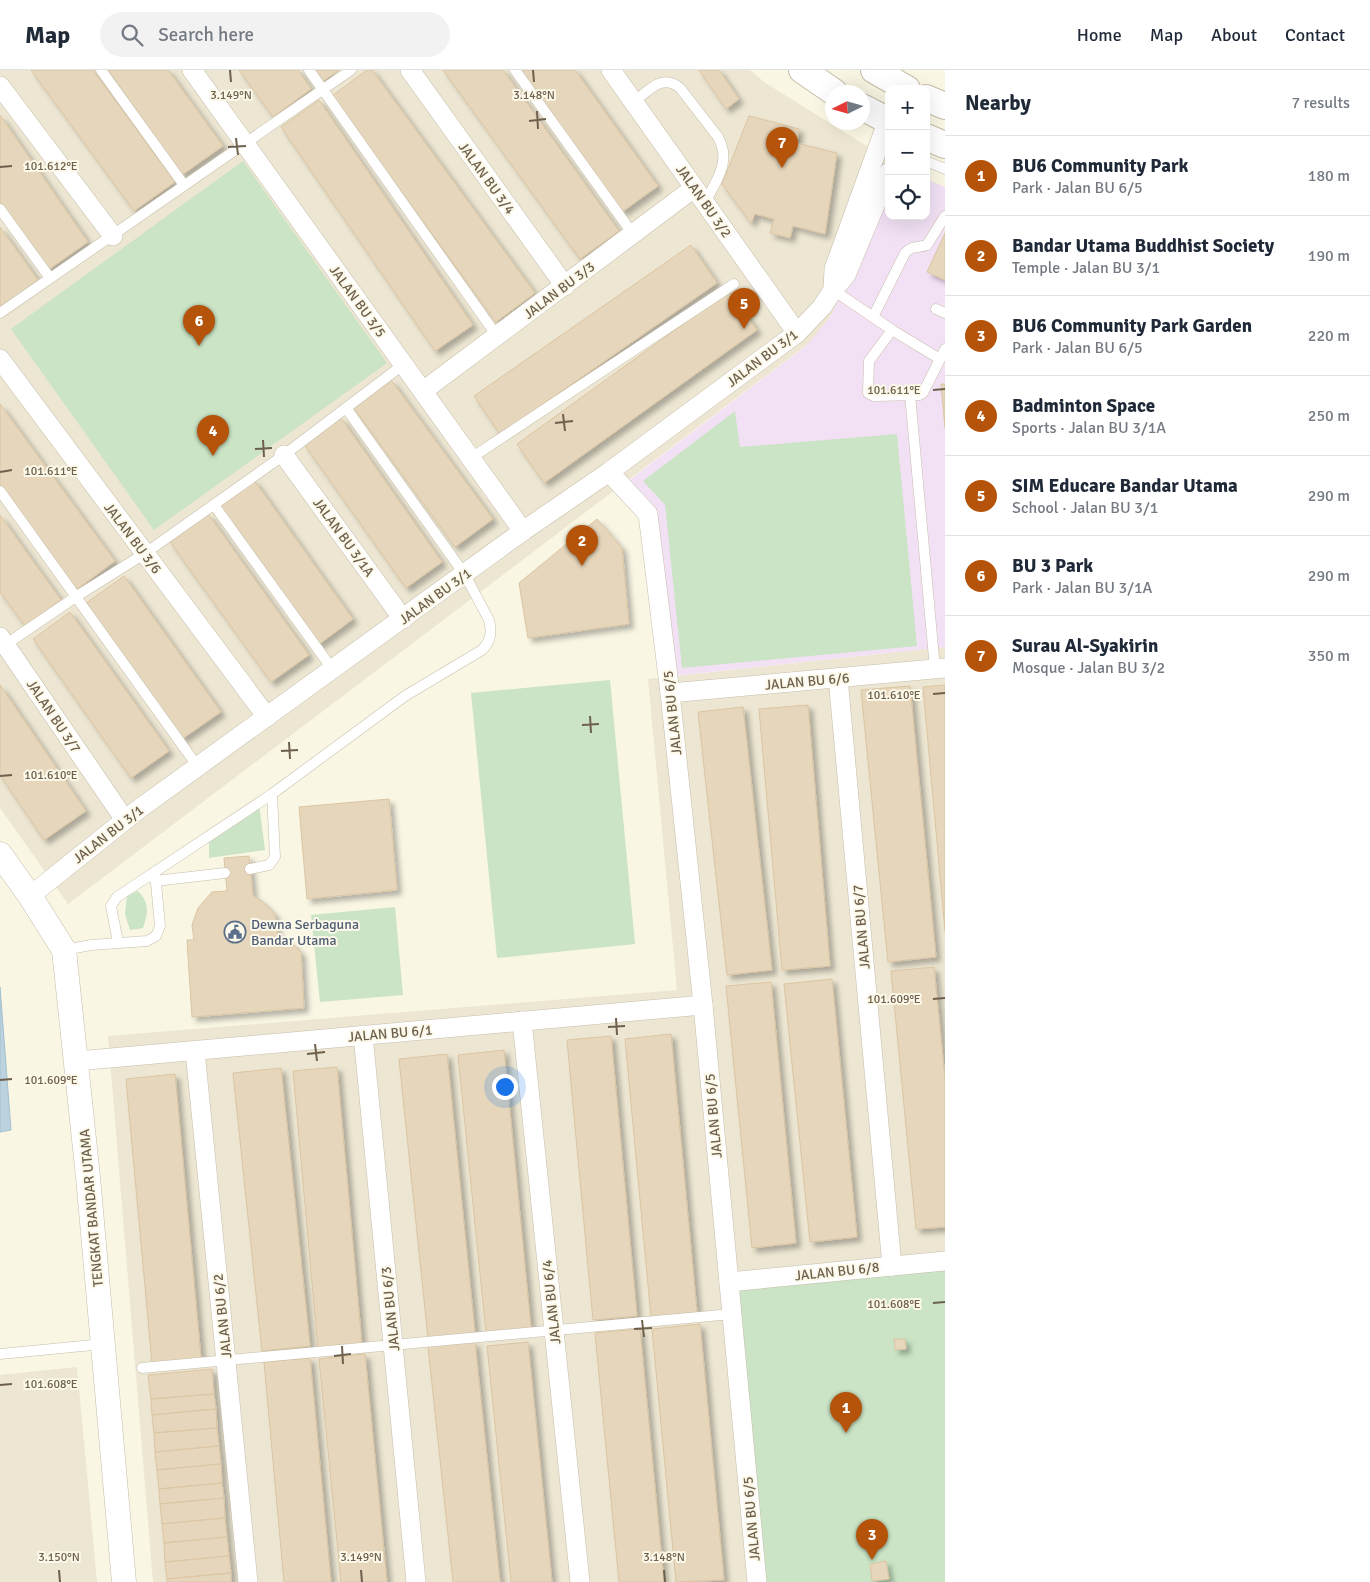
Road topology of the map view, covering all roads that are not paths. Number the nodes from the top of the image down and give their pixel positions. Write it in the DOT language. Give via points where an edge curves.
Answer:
graph roads {
  1 [pos="101,70"];
  2 [pos="192,70"];
  3 [pos="309,70"];
  4 [pos="351,70"];
  5 [pos="410,70"];
  6 [pos="515,70"];
  7 [pos="611,70"];
  8 [pos="802,70"];
  9 [pos="874,70"];
  10 [pos="899,85"];
  11 [pos="0,86"];
  12 [pos="825,86"];
  13 [pos="323,90"];
  14 [pos="930,100"];
  15 [pos="634,102"];
  16 [pos="945,106"];
  17 [pos="870,111"];
  18 [pos="885,118"];
  19 [pos="885,128"];
  20 [pos="930,139"];
  21 [pos="244,143"];
  22 [pos="945,145"];
  23 [pos="930,163"];
  24 [pos="945,169"];
  25 [pos="888,175"];
  26 [pos="184,185"];
  27 [pos="700,195"];
  28 [pos="0,209"];
  29 [pos="945,216"];
  30 [pos="633,234"];
  31 [pos="113,236"];
  32 [pos="50,278"];
  33 [pos="734,284"];
  34 [pos="565,286"];
  35 [pos="833,290"];
  36 [pos="0,313"];
  37 [pos="873,317"];
  38 [pos="892,330"];
  39 [pos="797,333"];
  40 [pos="497,336"];
  41 [pos="945,349"];
  42 [pos="0,359"];
  43 [pos="940,359"];
  44 [pos="404,364"];
  45 [pos="423,391"];
  46 [pos="910,395"];
  47 [pos="346,408"];
  48 [pos="284,455"];
  49 [pos="471,458"];
  50 [pos="609,472"];
  51 [pos="0,491"];
  52 [pos="214,505"];
  53 [pos="523,531"];
  54 [pos="144,554"];
  55 [pos="465,575"];
  56 [pos="77,596"];
  57 [pos="403,619"];
  58 [pos="2,644"];
  59 [pos="940,668"];
  60 [pos="333,670"];
  61 [pos="838,678"];
  62 [pos="670,693"];
  63 [pos="266,717"];
  64 [pos="198,767"];
  65 [pos="272,794"];
  66 [pos="125,820"];
  67 [pos="0,854"];
  68 [pos="250,870"];
  69 [pos="225,873"];
  70 [pos="155,877"];
  71 [pos="30,896"];
  72 [pos="118,942"];
  73 [pos="64,950"];
  74 [pos="703,1005"];
  75 [pos="522,1021"];
  76 [pos="363,1035"];
  77 [pos="195,1050"];
  78 [pos="77,1061"];
  79 [pos="945,1261"];
  80 [pos="892,1266"];
  81 [pos="729,1282"];
  82 [pos="732,1314"];
  83 [pos="554,1330"];
  84 [pos="103,1344"];
  85 [pos="393,1345"];
  86 [pos="0,1354"];
  87 [pos="227,1361"];
  88 [pos="142,1368"];
  89 [pos="124,1582"];
  90 [pos="248,1582"];
  91 [pos="416,1582"];
  92 [pos="580,1582"];
  93 [pos="757,1582"];
  1 -- 26 [label="lane"];
  2 -- 21 [label="street, JALAN BU 3/5"];
  3 -- 13 [label="lane"];
  4 -- 13 [label="lane"];
  5 -- 34 [label="street, JALAN BU 3/4"];
  6 -- 30 [label="lane"];
  7 -- 15 [label="street, JALAN BU 3/2"];
  8 -- 12 [label="main road"];
  9 -- 10 [label="main road"];
  11 -- 31 [label="street"];
  13 -- 21 [label="lane"];
  13 -- 40 [label="lane"];
  14 -- 16 [label="main road"];
  15 -- 27 [label="street, JALAN BU 3/2"];
  15 -- 27 [label="lane" via="657,84 673,82 718,138 723,146 724,162"];
  17 -- 18 [label="main road"];
  19 -- 35 [label="street, JALAN BU 3/1" via="834,269"];
  20 -- 22 [label="main road"];
  21 -- 26 [label="lane"];
  21 -- 44 [label="street, JALAN BU 3/5"];
  23 -- 24 [label="lane"];
  25 -- 35 [label="street, JALAN BU 3/1" via="846,274"];
  26 -- 31 [label="lane"];
  27 -- 30 [label="street, JALAN BU 3/3"];
  27 -- 39 [label="street, JALAN BU 3/2"];
  28 -- 32 [label="lane"];
  29 -- 37 [label="lane" via="927,245 909,248"];
  30 -- 34 [label="street, JALAN BU 3/3"];
  31 -- 32 [label="lane"];
  32 -- 36 [label="lane"];
  33 -- 49 [label="lane"];
  34 -- 40 [label="street, JALAN BU 3/3"];
  35 -- 37 [label="lane"];
  35 -- 39 [label="street, JALAN BU 3/1"];
  37 -- 38 [label="lane"];
  38 -- 43 [label="lane"];
  38 -- 46 [label="lane" via="869,361 868,393 874,396"];
  39 -- 50 [label="street, JALAN BU 3/1"];
  40 -- 45 [label="street, JALAN BU 3/3"];
  41 -- 43 [label="lane"];
  42 -- 54 [label="street, JALAN BU 3/6"];
  43 -- 46 [label="lane" via="923,393"];
  44 -- 45 [label="street, JALAN BU 3/5"];
  44 -- 47 [label="lane"];
  45 -- 49 [label="street, JALAN BU 3/5"];
  46 -- 59 [label="lane"];
  47 -- 48 [label="lane"];
  47 -- 55 [label="lane"];
  48 -- 52 [label="lane"];
  48 -- 57 [label="street, JALAN BU 3/1A"];
  49 -- 53 [label="street, JALAN BU 3/5"];
  50 -- 53 [label="street, JALAN BU 3/1"];
  50 -- 62 [label="street, JALAN BU 6/5" via="648,514"];
  51 -- 56 [label="lane"];
  52 -- 54 [label="lane"];
  52 -- 60 [label="lane"];
  53 -- 55 [label="street, JALAN BU 3/1"];
  54 -- 56 [label="lane"];
  54 -- 63 [label="street, JALAN BU 3/6"];
  55 -- 57 [label="street, JALAN BU 3/1"];
  55 -- 65 [label="lane" via="491,627 491,637 482,650 406,696"];
  56 -- 58 [label="lane"];
  56 -- 64 [label="lane"];
  57 -- 60 [label="street, JALAN BU 3/1"];
  58 -- 66 [label="street, JALAN BU 3/7"];
  59 -- 61 [label="street, JALAN BU 6/6"];
  60 -- 63 [label="street, JALAN BU 3/1"];
  61 -- 62 [label="street, JALAN BU 6/6"];
  61 -- 80 [label="street, JALAN BU 6/7"];
  62 -- 74 [label="street, JALAN BU 6/5"];
  63 -- 64 [label="street, JALAN BU 3/1"];
  64 -- 66 [label="street, JALAN BU 3/1"];
  65 -- 68 [label="lane" via="275,857 269,865"];
  65 -- 70 [label="lane"];
  66 -- 71 [label="street, JALAN BU 3/1"];
  67 -- 71 [label="street, TENGKAT BANDAR UTAMA"];
  69 -- 70 [label="lane"];
  70 -- 72 [label="lane" via="113,901"];
  70 -- 72 [label="lane" via="160,926 156,936 147,941"];
  71 -- 73 [label="street, TENGKAT BANDAR UTAMA"];
  72 -- 73 [label="lane"];
  73 -- 78 [label="street, TENGKAT BANDAR UTAMA"];
  74 -- 75 [label="street, JALAN BU 6/1"];
  74 -- 81 [label="street, JALAN BU 6/5"];
  75 -- 76 [label="street, JALAN BU 6/1"];
  75 -- 83 [label="street, JALAN BU 6/4"];
  76 -- 77 [label="street, JALAN BU 6/1"];
  76 -- 85 [label="street, JALAN BU 6/3"];
  77 -- 78 [label="street, JALAN BU 6/1"];
  77 -- 87 [label="street, JALAN BU 6/2"];
  78 -- 84 [label="street, TENGKAT BANDAR UTAMA"];
  79 -- 80 [label="street, JALAN BU 6/8"];
  80 -- 81 [label="street, JALAN BU 6/8"];
  81 -- 82 [label="street, JALAN BU 6/5"];
  82 -- 83 [label="lane"];
  82 -- 93 [label="street, JALAN BU 6/5"];
  83 -- 85 [label="lane"];
  83 -- 92 [label="street, JALAN BU 6/4"];
  84 -- 86 [label="lane"];
  84 -- 89 [label="street, TENGKAT BANDAR UTAMA"];
  85 -- 87 [label="lane"];
  85 -- 91 [label="street, JALAN BU 6/3"];
  87 -- 88 [label="lane"];
  87 -- 90 [label="street, JALAN BU 6/2"];
}
